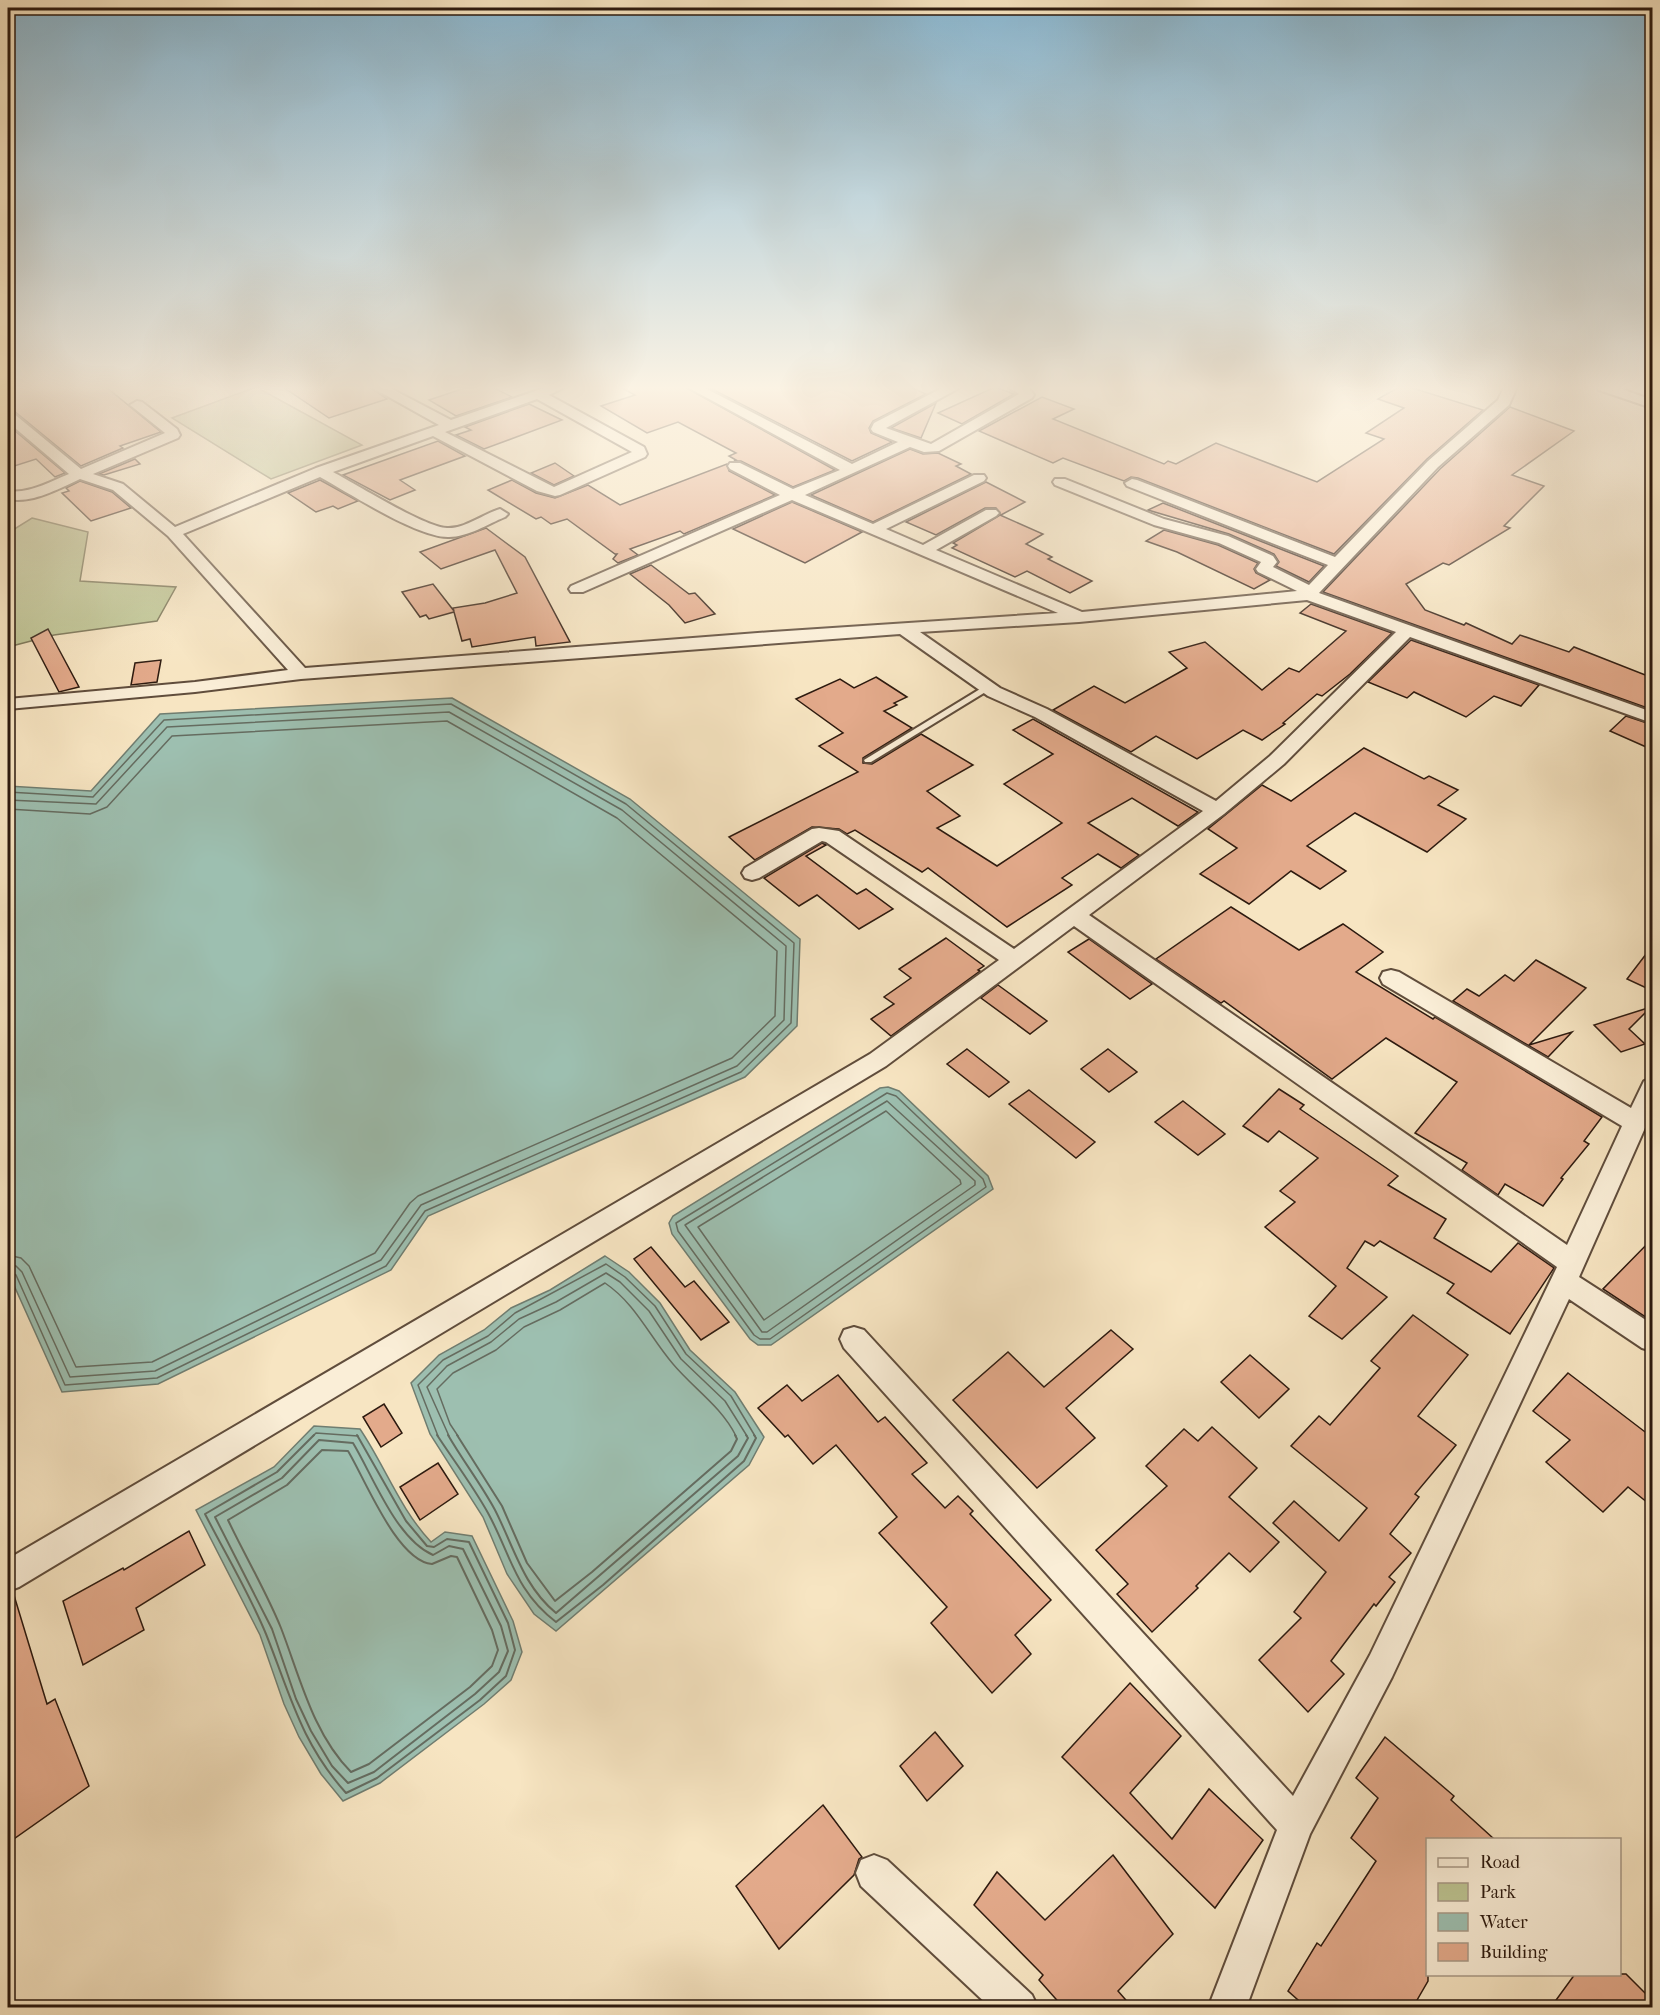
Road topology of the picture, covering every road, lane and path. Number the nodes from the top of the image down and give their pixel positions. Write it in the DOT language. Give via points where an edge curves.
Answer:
graph roads {
  1 [pos="63,481"];
  2 [pos="100,481"];
  3 [pos="297,481"];
  4 [pos="339,481"];
  5 [pos="529,481"];
  6 [pos="580,481"];
  7 [pos="765,481"];
  8 [pos="826,481"];
  9 [pos="973,481"];
  10 [pos="1417,481"];
  11 [pos="1060,482"];
  12 [pos="1132,483"];
  13 [pos="8,495"];
  14 [pos="792,495"];
  15 [pos="991,513"];
  16 [pos="500,514"];
  17 [pos="874,529"];
  18 [pos="173,533"];
  19 [pos="924,551"];
  20 [pos="1339,564"];
  21 [pos="577,589"];
  22 [pos="1310,593"];
  23 [pos="1079,617"];
  24 [pos="903,628"];
  25 [pos="1406,632"];
  26 [pos="302,674"];
  27 [pos="988,688"];
  28 [pos="8,704"];
  29 [pos="1652,717"];
  30 [pos="868,760"];
  31 [pos="1217,810"];
  32 [pos="752,873"];
  33 [pos="1075,916"];
  34 [pos="1015,960"];
  35 [pos="1391,978"];
  36 [pos="1653,1088"];
  37 [pos="1635,1122"];
  38 [pos="1568,1272"];
  39 [pos="854,1339"];
  40 [pos="1653,1339"];
  41 [pos="8,1576"];
  42 [pos="1296,1825"];
  43 [pos="874,1874"];
  44 [pos="1236,2002"];
  45 [pos="1019,2007"];
  1 -- 13 [label="street" via="36,494"];
  2 -- 18 [label="street" via="118,487"];
  3 -- 18 [label="street"];
  4 -- 16 [label="street" via="438,532 449,533"];
  5 -- 6 [label="street" via="555,492"];
  7 -- 14 [label="street"];
  8 -- 14 [label="street"];
  9 -- 17 [label="street"];
  10 -- 20 [label="street"];
  11 -- 22 [label="street" via="1159,522 1223,539 1268,559 1264,569"];
  12 -- 20 [label="street"];
  14 -- 17 [label="street"];
  14 -- 21 [label="street"];
  15 -- 19 [label="street"];
  17 -- 19 [label="street"];
  18 -- 26 [label="street"];
  19 -- 23 [label="street"];
  20 -- 22 [label="street"];
  22 -- 23 [label="street"];
  22 -- 25 [label="street"];
  23 -- 24 [label="street"];
  24 -- 26 [label="street"];
  24 -- 27 [label="street"];
  25 -- 29 [label="street"];
  25 -- 31 [label="street" via="1277,760"];
  26 -- 28 [label="street"];
  27 -- 30 [label="lane"];
  27 -- 31 [label="street"];
  31 -- 33 [label="street"];
  32 -- 34 [label="street" via="819,834 832,836"];
  33 -- 34 [label="street"];
  33 -- 38 [label="street"];
  34 -- 41 [label="street" via="878,1060"];
  35 -- 37 [label="street"];
  36 -- 37 [label="street"];
  37 -- 38 [label="street"];
  38 -- 40 [label="street"];
  38 -- 42 [label="street" via="1381,1666"];
  39 -- 42 [label="street"];
  42 -- 44 [label="street"];
  43 -- 45 [label="street"];
}
